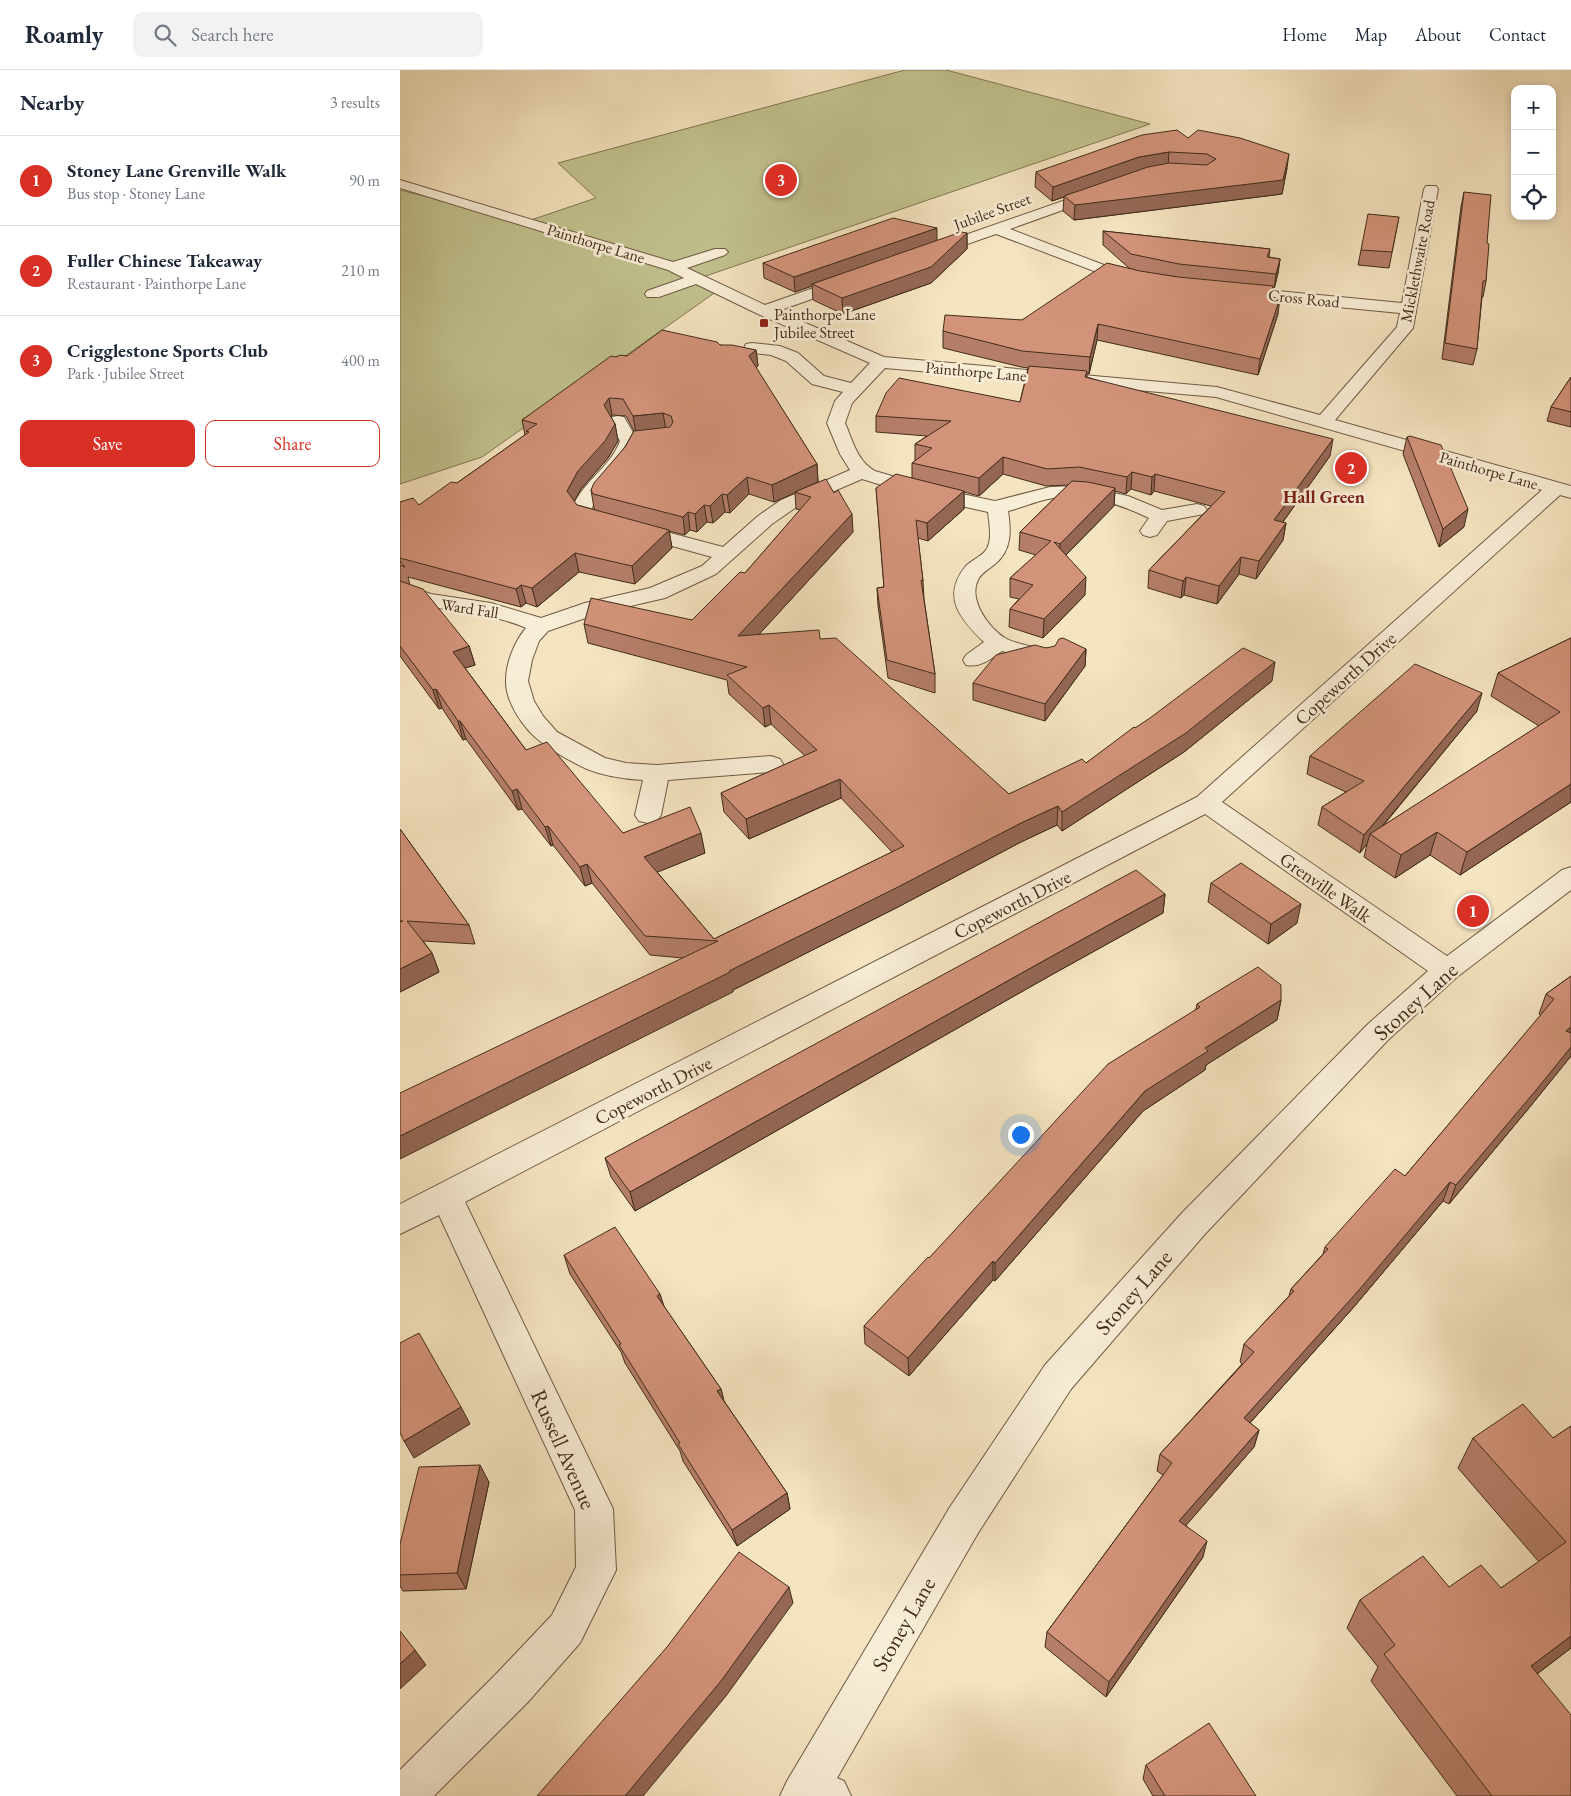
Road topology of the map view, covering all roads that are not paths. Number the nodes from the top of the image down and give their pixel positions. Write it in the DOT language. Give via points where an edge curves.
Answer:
graph roads {
  1 [pos="400,184"];
  2 [pos="1111,187"];
  3 [pos="1431,190"];
  4 [pos="998,228"];
  5 [pos="720,252"];
  6 [pos="920,256"];
  7 [pos="673,267"];
  8 [pos="865,275"];
  9 [pos="696,279"];
  10 [pos="1148,281"];
  11 [pos="1224,291"];
  12 [pos="653,294"];
  13 [pos="1410,309"];
  14 [pos="764,311"];
  15 [pos="747,346"];
  16 [pos="881,362"];
  17 [pos="854,389"];
  18 [pos="618,421"];
  19 [pos="1323,423"];
  20 [pos="861,472"];
  21 [pos="1564,490"];
  22 [pos="997,507"];
  23 [pos="1198,510"];
  24 [pos="726,554"];
  25 [pos="400,589"];
  26 [pos="540,626"];
  27 [pos="998,643"];
  28 [pos="1046,656"];
  29 [pos="974,660"];
  30 [pos="771,764"];
  31 [pos="657,774"];
  32 [pos="1206,803"];
  33 [pos="648,815"];
  34 [pos="1571,876"];
  35 [pos="1447,970"];
  36 [pos="447,1198"];
  37 [pos="400,1220"];
  38 [pos="813,1793"];
  39 [pos="404,1796"];
  1 -- 7 [label="street, Painthorpe Lane"];
  2 -- 4 [label="street, Jubilee Street"];
  3 -- 13 [label="street, Micklethwaite Road"];
  4 -- 6 [label="street, Jubilee Street"];
  4 -- 10 [label="street" via="1099,268"];
  5 -- 7 [label="street"];
  7 -- 9 [label="street, Painthorpe Lane"];
  8 -- 14 [label="street"];
  9 -- 12 [label="street"];
  9 -- 14 [label="street, Painthorpe Lane"];
  11 -- 13 [label="street, Cross Road"];
  13 -- 19 [label="street, Micklethwaite Road" via="1405,328"];
  14 -- 16 [label="street, Painthorpe Lane"];
  15 -- 17 [label="street" via="774,350 792,357 818,380"];
  16 -- 17 [label="street"];
  16 -- 19 [label="street, Painthorpe Lane" via="1217,392"];
  17 -- 20 [label="street" via="844,401 836,423 853,462"];
  18 -- 24 [label="street" via="638,440 584,497 582,508 588,517"];
  19 -- 21 [label="street, Painthorpe Lane"];
  20 -- 22 [label="street" via="902,486"];
  20 -- 24 [label="street" via="788,504"];
  21 -- 32 [label="street, Copeworth Drive"];
  22 -- 23 [label="street" via="1052,492 1075,491 1123,500 1155,524"];
  22 -- 27 [label="street" via="1000,535 996,550 965,584 965,600 977,624"];
  24 -- 26 [label="street" via="709,570 657,593 594,608"];
  25 -- 26 [label="street, Ward Fall" via="434,602 504,613"];
  26 -- 31 [label="street" via="528,640 518,681 522,701 534,720 549,738 597,764"];
  27 -- 28 [label="street"];
  27 -- 29 [label="street"];
  30 -- 31 [label="street"];
  31 -- 33 [label="street"];
  32 -- 35 [label="street, Grenville Walk"];
  32 -- 36 [label="street, Copeworth Drive"];
  34 -- 35 [label="street, Stoney Lane"];
  35 -- 38 [label="street, Stoney Lane" via="1378,1032 1193,1224 1058,1376 964,1520"];
  36 -- 37 [label="street, Copeworth Drive"];
  36 -- 39 [label="street, Russell Avenue" via="594,1510 596,1570 566,1629"];
}
